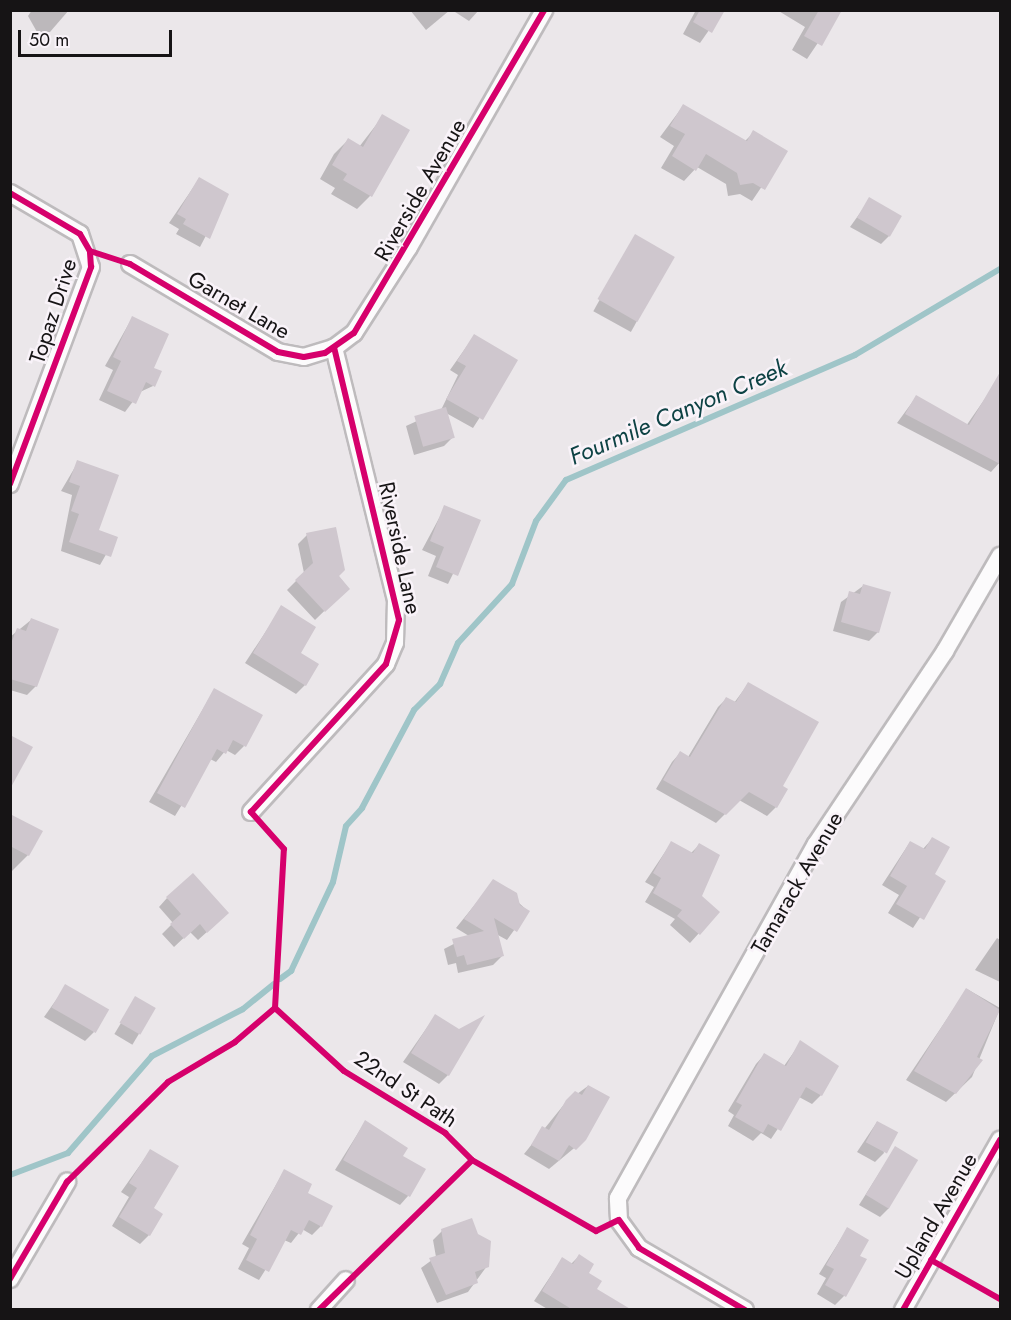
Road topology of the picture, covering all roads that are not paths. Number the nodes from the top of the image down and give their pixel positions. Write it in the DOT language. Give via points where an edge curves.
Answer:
graph roads {
  1 [pos="544,10"];
  2 [pos="10,193"];
  3 [pos="130,264"];
  4 [pos="334,348"];
  5 [pos="10,484"];
  6 [pos="1000,556"];
  7 [pos="251,812"];
  8 [pos="1000,1140"];
  9 [pos="67,1182"];
  10 [pos="10,1279"];
  11 [pos="346,1280"];
  12 [pos="319,1310"];
  13 [pos="745,1310"];
  14 [pos="903,1310"];
  1 -- 4 [label="street, Riverside Avenue" via="409,247 354,333"];
  2 -- 5 [label="street, Topaz Drive" via="80,234 90,251 91,267"];
  3 -- 4 [label="street, Garnet Lane" via="278,352 304,357"];
  4 -- 7 [label="street, Riverside Lane" via="396,600 395,643 386,664"];
  6 -- 13 [label="street, Tamarack Avenue" via="945,651 816,844 618,1198 619,1220 639,1248"];
  8 -- 14 [label="street, Upland Avenue"];
  9 -- 10 [label="street"];
  11 -- 12 [label="street"];
}
